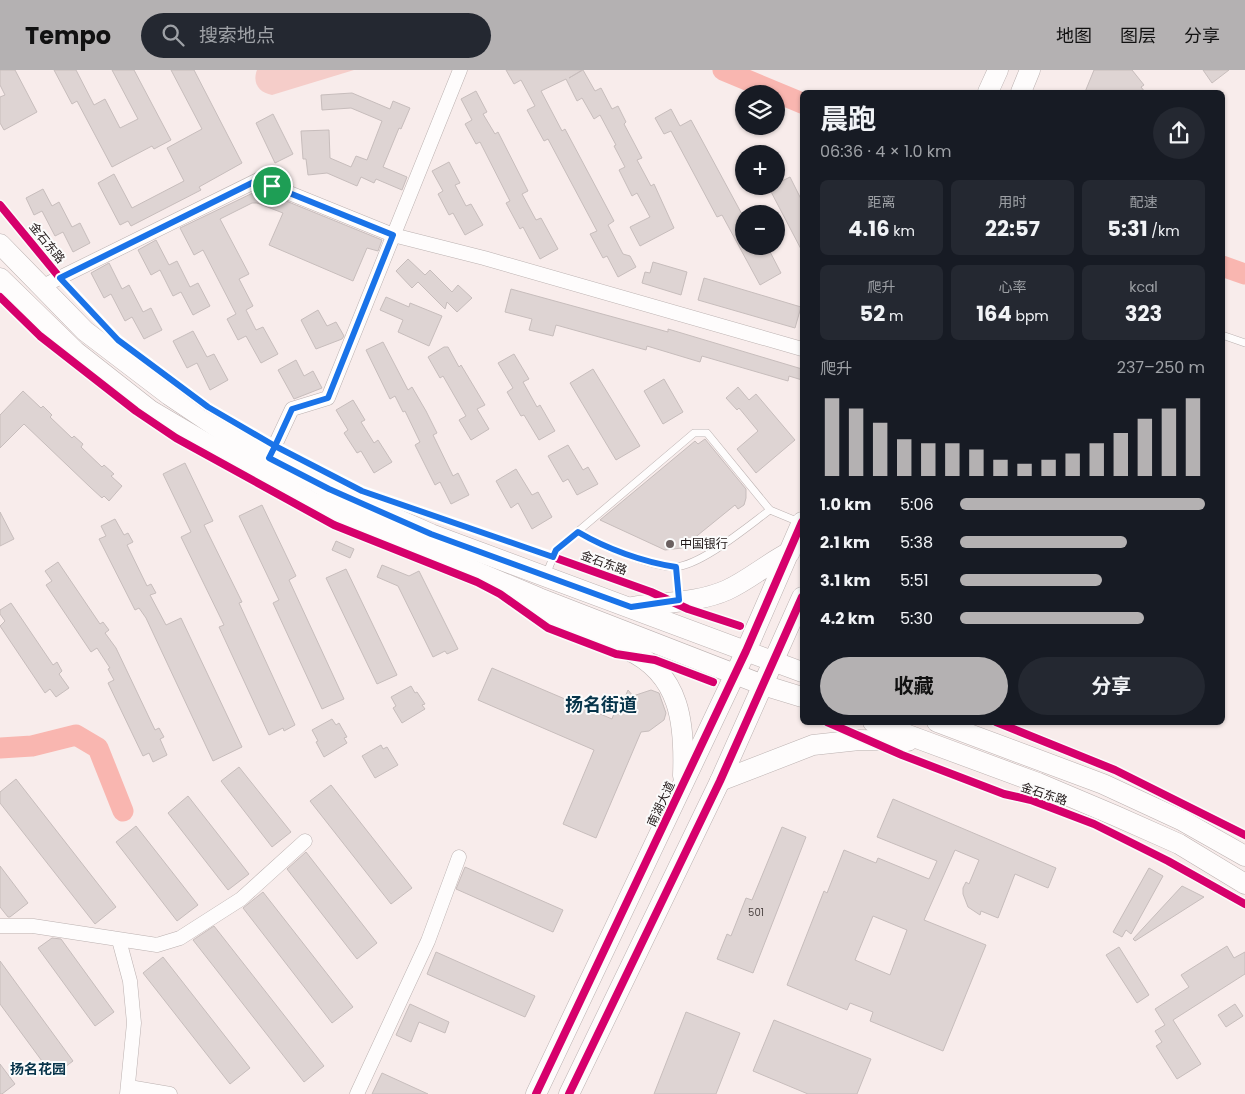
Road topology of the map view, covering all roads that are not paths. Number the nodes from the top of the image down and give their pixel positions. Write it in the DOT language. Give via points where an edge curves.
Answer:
graph roads {
  1 [pos="460,70"];
  2 [pos="998,70"];
  3 [pos="1030,70"];
  4 [pos="989,90"];
  5 [pos="1022,90"];
  6 [pos="393,235"];
  7 [pos="0,244"];
  8 [pos="0,278"];
  9 [pos="41,287"];
  10 [pos="1225,336"];
  11 [pos="1245,343"];
  12 [pos="800,348"];
  13 [pos="269,458"];
  14 [pos="770,510"];
  15 [pos="800,522"];
  16 [pos="800,528"];
  17 [pos="578,532"];
  18 [pos="790,552"];
  19 [pos="676,567"];
  20 [pos="546,576"];
  21 [pos="521,590"];
  22 [pos="679,600"];
  23 [pos="800,602"];
  24 [pos="631,607"];
  25 [pos="746,651"];
  26 [pos="774,662"];
  27 [pos="800,671"];
  28 [pos="736,674"];
  29 [pos="764,685"];
  30 [pos="800,697"];
  31 [pos="880,725"];
  32 [pos="950,725"];
  33 [pos="973,730"];
  34 [pos="925,742"];
  35 [pos="720,781"];
  36 [pos="683,784"];
  37 [pos="305,841"];
  38 [pos="1245,856"];
  39 [pos="459,857"];
  40 [pos="1245,884"];
  41 [pos="0,926"];
  42 [pos="119,940"];
  43 [pos="128,1090"];
  44 [pos="170,1094"];
  45 [pos="357,1094"];
  46 [pos="536,1094"];
  47 [pos="569,1094"];
  1 -- 6 [label="street"];
  2 -- 4 [label="main road"];
  3 -- 5 [label="main road"];
  6 -- 9 [label="street" via="272,186 262,178"];
  6 -- 12 [label="street"];
  6 -- 13 [label="street" via="328,398 292,409"];
  7 -- 9 [label="main road"];
  8 -- 21 [label="main road" via="75,351 150,410 314,503"];
  9 -- 13 [label="main road" via="85,331 169,395"];
  10 -- 11 [label="lane"];
  13 -- 20 [label="main road" via="329,489 431,534"];
  14 -- 15 [label="lane"];
  14 -- 17 [label="lane" via="707,433 694,433"];
  14 -- 19 [label="lane" via="718,548"];
  16 -- 18 [label="main road, 南湖大道"];
  17 -- 19 [label="lane" via="593,541 656,564"];
  17 -- 20 [label="lane" via="556,550"];
  18 -- 22 [label="main road" via="728,590"];
  18 -- 25 [label="main road, 南湖大道"];
  19 -- 22 [label="lane"];
  20 -- 24 [label="main road"];
  21 -- 28 [label="main road"];
  21 -- 36 [label="main road" via="528,606 549,620 629,650 652,664 670,686 680,714"];
  22 -- 24 [label="main road"];
  23 -- 26 [label="main road"];
  24 -- 25 [label="main road"];
  25 -- 26 [label="main road"];
  25 -- 28 [label="main road, 南湖大道"];
  26 -- 27 [label="main road"];
  26 -- 29 [label="main road"];
  28 -- 29 [label="main road"];
  28 -- 36 [label="main road, 南湖大道"];
  29 -- 30 [label="main road"];
  29 -- 35 [label="main road"];
  31 -- 34 [label="main road, 金石东路"];
  32 -- 33 [label="main road"];
  33 -- 38 [label="main road" via="1183,821"];
  34 -- 35 [label="main road" via="859,740 813,745"];
  34 -- 40 [label="main road, 金石东路" via="1038,783 1116,816 1178,844"];
  35 -- 47 [label="main road"];
  36 -- 46 [label="main road, 南湖大道"];
  37 -- 42 [label="street" via="242,899 180,938 157,945"];
  39 -- 45 [label="street" via="428,941"];
  41 -- 42 [label="street" via="33,926"];
  42 -- 43 [label="street" via="130,981 134,1024"];
  43 -- 44 [label="street"];
}
